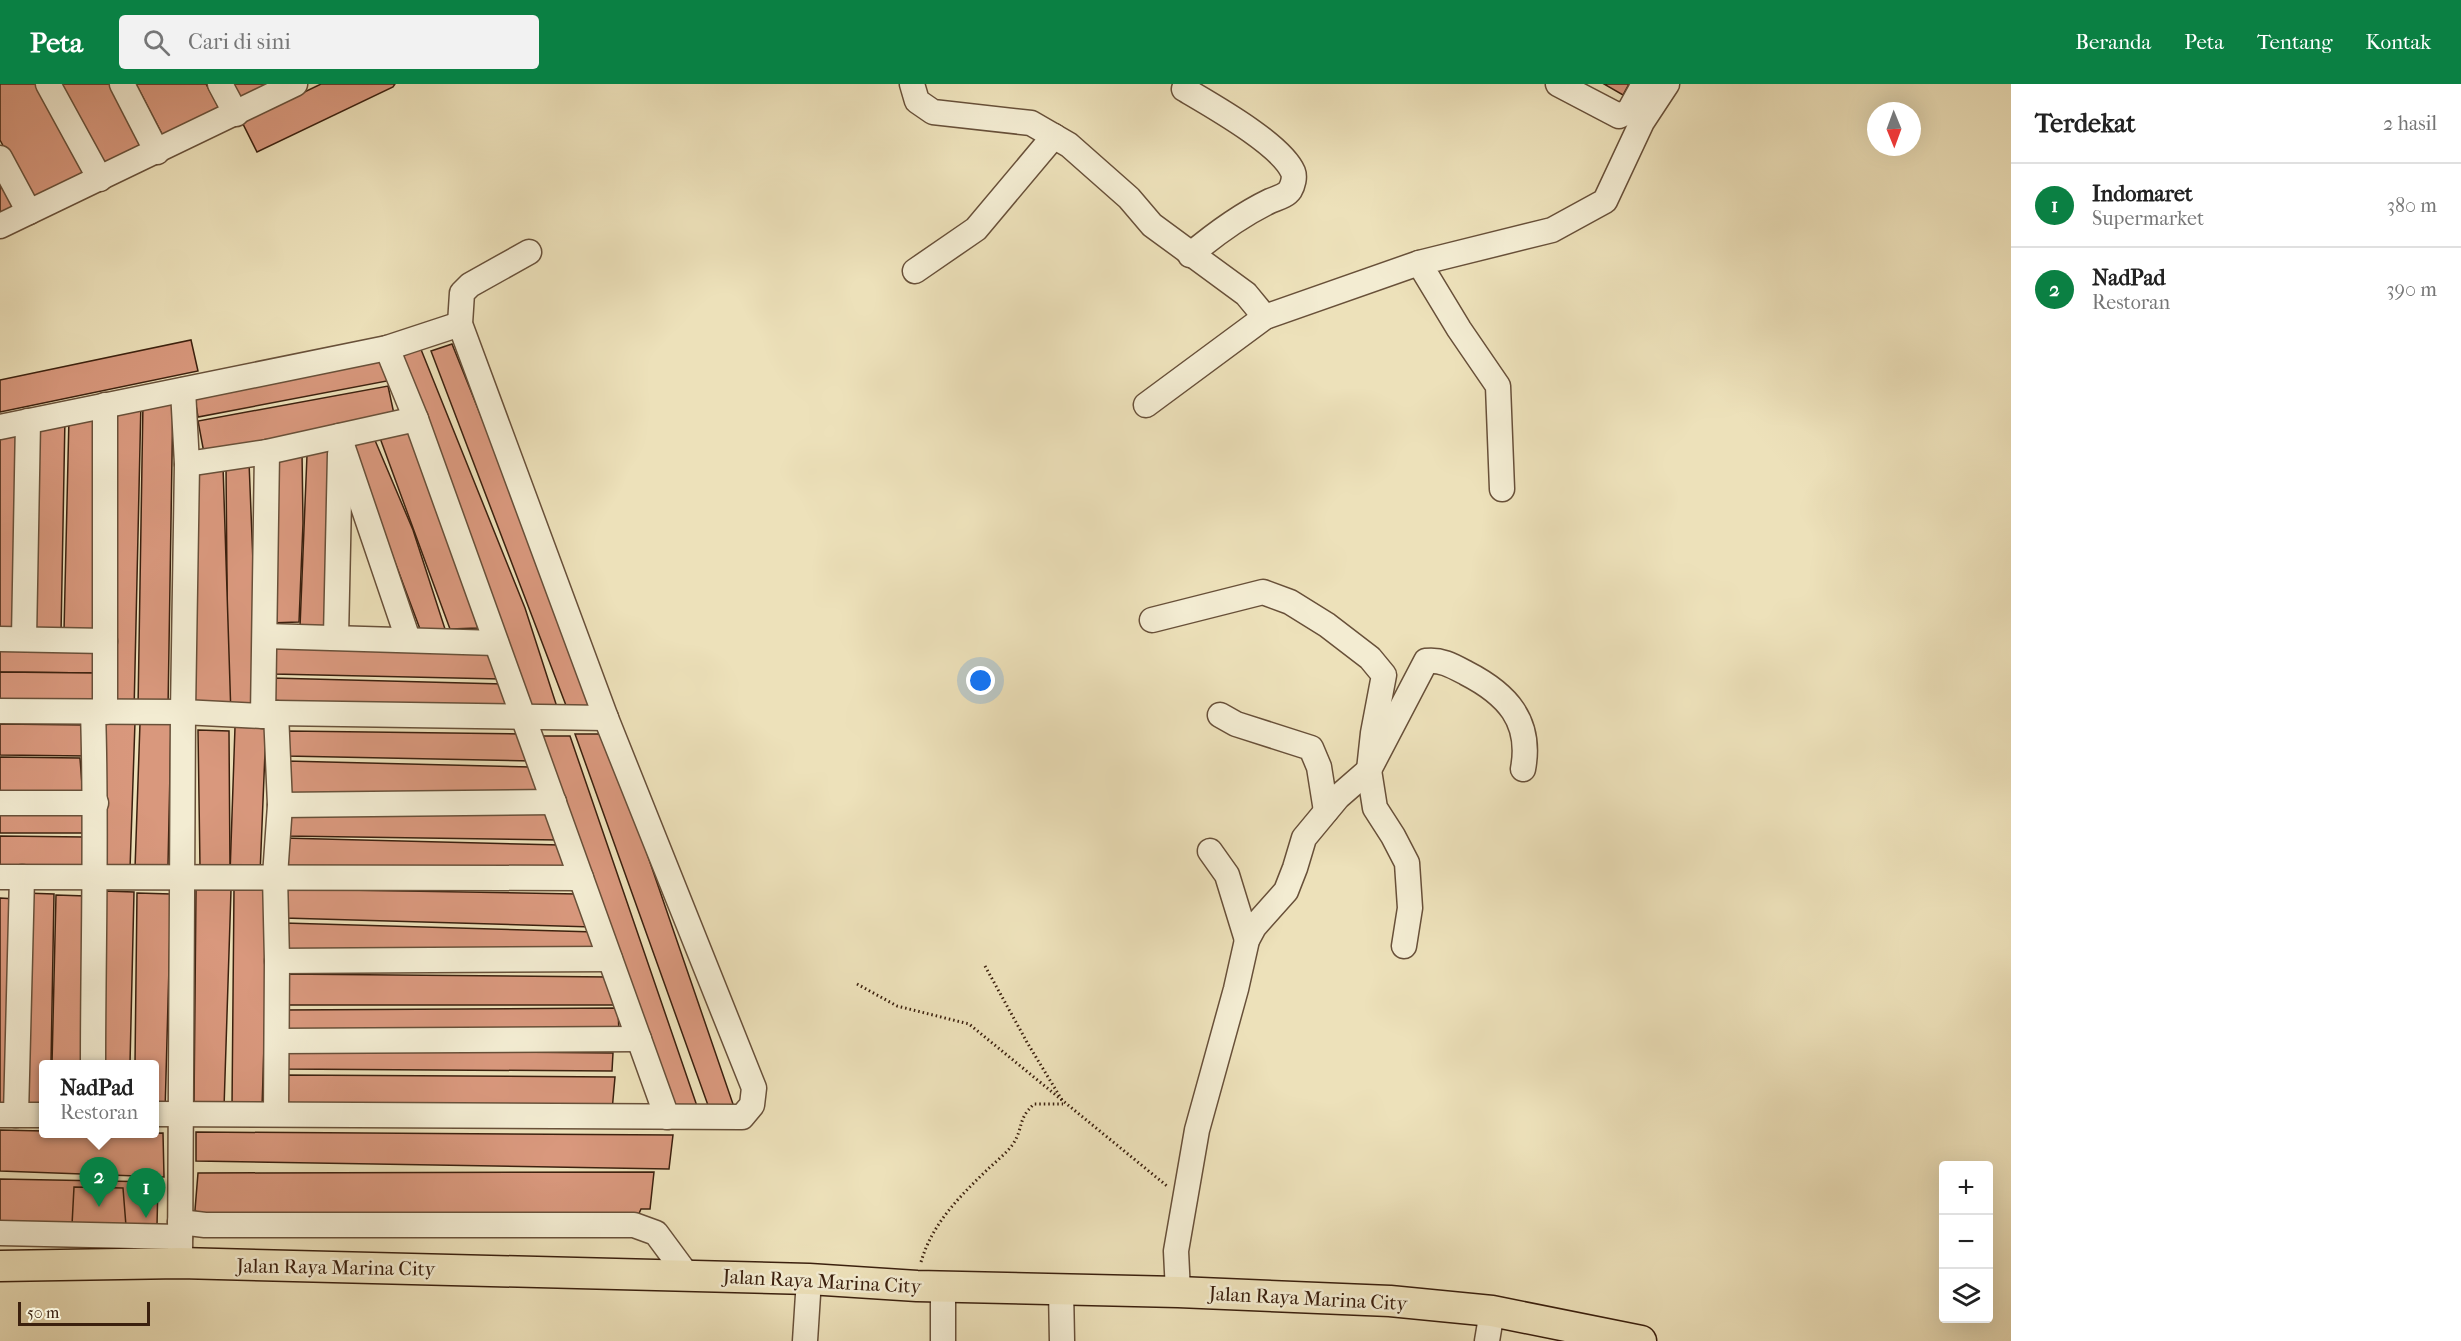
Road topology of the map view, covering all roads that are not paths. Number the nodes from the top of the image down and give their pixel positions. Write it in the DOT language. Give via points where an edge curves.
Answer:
graph roads {
  1 [pos="48,84"];
  2 [pos="122,84"];
  3 [pos="220,84"];
  4 [pos="295,84"];
  5 [pos="912,84"];
  6 [pos="1558,84"];
  7 [pos="1644,84"];
  8 [pos="1667,84"];
  9 [pos="1184,89"];
  10 [pos="236,114"];
  11 [pos="1054,136"];
  12 [pos="157,152"];
  13 [pos="0,158"];
  14 [pos="100,179"];
  15 [pos="29,212"];
  16 [pos="0,226"];
  17 [pos="529,252"];
  18 [pos="1190,255"];
  19 [pos="1419,263"];
  20 [pos="915,271"];
  21 [pos="1265,317"];
  22 [pos="460,324"];
  23 [pos="387,348"];
  24 [pos="183,390"];
  25 [pos="105,405"];
  26 [pos="1146,405"];
  27 [pos="416,419"];
  28 [pos="28,422"];
  29 [pos="0,427"];
  30 [pos="340,436"];
  31 [pos="267,453"];
  32 [pos="187,464"];
  33 [pos="1502,489"];
  34 [pos="1152,620"];
  35 [pos="266,636"];
  36 [pos="336,638"];
  37 [pos="0,639"];
  38 [pos="24,639"];
  39 [pos="408,639"];
  40 [pos="105,641"];
  41 [pos="496,643"];
  42 [pos="0,711"];
  43 [pos="99,712"];
  44 [pos="183,712"];
  45 [pos="270,715"];
  46 [pos="1220,715"];
  47 [pos="522,716"];
  48 [pos="606,718"];
  49 [pos="1523,769"];
  50 [pos="1369,770"];
  51 [pos="554,802"];
  52 [pos="0,803"];
  53 [pos="96,803"];
  54 [pos="280,805"];
  55 [pos="1326,811"];
  56 [pos="1210,851"];
  57 [pos="182,876"];
  58 [pos="275,876"];
  59 [pos="11,877"];
  60 [pos="93,877"];
  61 [pos="581,878"];
  62 [pos="1247,940"];
  63 [pos="1404,946"];
  64 [pos="610,959"];
  65 [pos="277,961"];
  66 [pos="639,1039"];
  67 [pos="278,1041"];
  68 [pos="93,1060"];
  69 [pos="159,1114"];
  70 [pos="180,1114"];
  71 [pos="276,1114"];
  72 [pos="8,1115"];
  73 [pos="39,1115"];
  74 [pos="667,1117"];
  75 [pos="0,1233"];
  76 [pos="180,1240"];
  77 [pos="0,1266"];
  78 [pos="687,1275"];
  79 [pos="809,1279"];
  80 [pos="930,1286"];
  81 [pos="1061,1289"];
  82 [pos="1178,1292"];
  83 [pos="1492,1311"];
  84 [pos="805,1341"];
  85 [pos="943,1341"];
  86 [pos="1062,1341"];
  87 [pos="1487,1341"];
  88 [pos="1641,1341"];
  1 -- 14 [label="street"];
  2 -- 12 [label="street"];
  3 -- 10 [label="street"];
  4 -- 10 [label="street"];
  5 -- 11 [label="street" via="917,101 933,112 1031,123"];
  6 -- 7 [label="street" via="1619,116 1629,111"];
  8 -- 19 [label="street" via="1642,122 1605,201 1552,231"];
  9 -- 18 [label="street" via="1238,121 1283,157 1294,181 1284,195 1216,233"];
  10 -- 12 [label="street"];
  11 -- 18 [label="street" via="1101,172 1152,225"];
  11 -- 20 [label="street" via="976,229"];
  12 -- 14 [label="street"];
  13 -- 15 [label="street"];
  14 -- 15 [label="street"];
  15 -- 16 [label="street"];
  17 -- 22 [label="street" via="462,293"];
  18 -- 21 [label="street" via="1246,294"];
  19 -- 21 [label="street"];
  19 -- 33 [label="street" via="1498,386"];
  21 -- 26 [label="street"];
  22 -- 23 [label="street"];
  22 -- 48 [label="street"];
  23 -- 24 [label="street"];
  23 -- 27 [label="street"];
  24 -- 25 [label="street"];
  24 -- 32 [label="street"];
  25 -- 28 [label="street"];
  25 -- 40 [label="street"];
  27 -- 30 [label="street"];
  27 -- 41 [label="street"];
  28 -- 29 [label="street"];
  28 -- 38 [label="street"];
  30 -- 31 [label="street"];
  30 -- 36 [label="street"];
  30 -- 39 [label="street"];
  31 -- 32 [label="street"];
  31 -- 35 [label="street"];
  32 -- 44 [label="street"];
  34 -- 50 [label="street" via="1263,592 1290,602 1327,625 1370,658 1384,675"];
  35 -- 36 [label="street"];
  35 -- 45 [label="street"];
  36 -- 39 [label="street"];
  37 -- 38 [label="street"];
  38 -- 40 [label="street"];
  39 -- 41 [label="street"];
  40 -- 43 [label="street"];
  41 -- 47 [label="street"];
  42 -- 43 [label="street"];
  43 -- 44 [label="street"];
  43 -- 53 [label="street"];
  44 -- 45 [label="street"];
  44 -- 57 [label="street"];
  45 -- 47 [label="street"];
  45 -- 54 [label="street"];
  46 -- 55 [label="street" via="1236,724 1311,748 1319,767"];
  47 -- 48 [label="street"];
  47 -- 51 [label="street"];
  48 -- 74 [label="street" via="754,1088 752,1105 741,1118"];
  49 -- 50 [label="street" via="1527,750 1521,724 1504,698 1485,683 1438,660 1426,661 1422,666"];
  50 -- 55 [label="street"];
  50 -- 63 [label="street" via="1375,808 1407,863 1410,908"];
  51 -- 54 [label="street"];
  51 -- 61 [label="street"];
  52 -- 53 [label="street"];
  53 -- 60 [label="street"];
  54 -- 58 [label="street"];
  55 -- 62 [label="street" via="1304,838 1286,891"];
  56 -- 62 [label="street" via="1227,875"];
  57 -- 58 [label="street"];
  57 -- 60 [label="street"];
  57 -- 70 [label="street"];
  58 -- 61 [label="street"];
  58 -- 65 [label="street"];
  59 -- 60 [label="street"];
  59 -- 72 [label="street"];
  60 -- 68 [label="street"];
  61 -- 64 [label="street"];
  62 -- 82 [label="street" via="1197,1130 1176,1251"];
  64 -- 65 [label="street"];
  64 -- 66 [label="street"];
  65 -- 67 [label="street"];
  66 -- 67 [label="street"];
  66 -- 74 [label="street"];
  67 -- 71 [label="street"];
  69 -- 70 [label="street"];
  70 -- 71 [label="street"];
  70 -- 76 [label="street"];
  71 -- 74 [label="street"];
  72 -- 73 [label="street"];
  75 -- 76 [label="street"];
  76 -- 77 [label="main road, Jalan Raya Marina City"];
  76 -- 78 [label="main road, Jalan Raya Marina City"];
  76 -- 78 [label="street" via="205,1225 634,1226 656,1233"];
  78 -- 79 [label="main road, Jalan Raya Marina City"];
  79 -- 80 [label="main road, Jalan Raya Marina City"];
  79 -- 84 [label="street"];
  80 -- 81 [label="main road, Jalan Raya Marina City"];
  80 -- 85 [label="street"];
  81 -- 82 [label="main road, Jalan Raya Marina City"];
  81 -- 86 [label="street"];
  82 -- 83 [label="main road, Jalan Raya Marina City" via="1390,1301"];
  83 -- 87 [label="street"];
  83 -- 88 [label="main road, Jalan Raya Marina City"];
}
